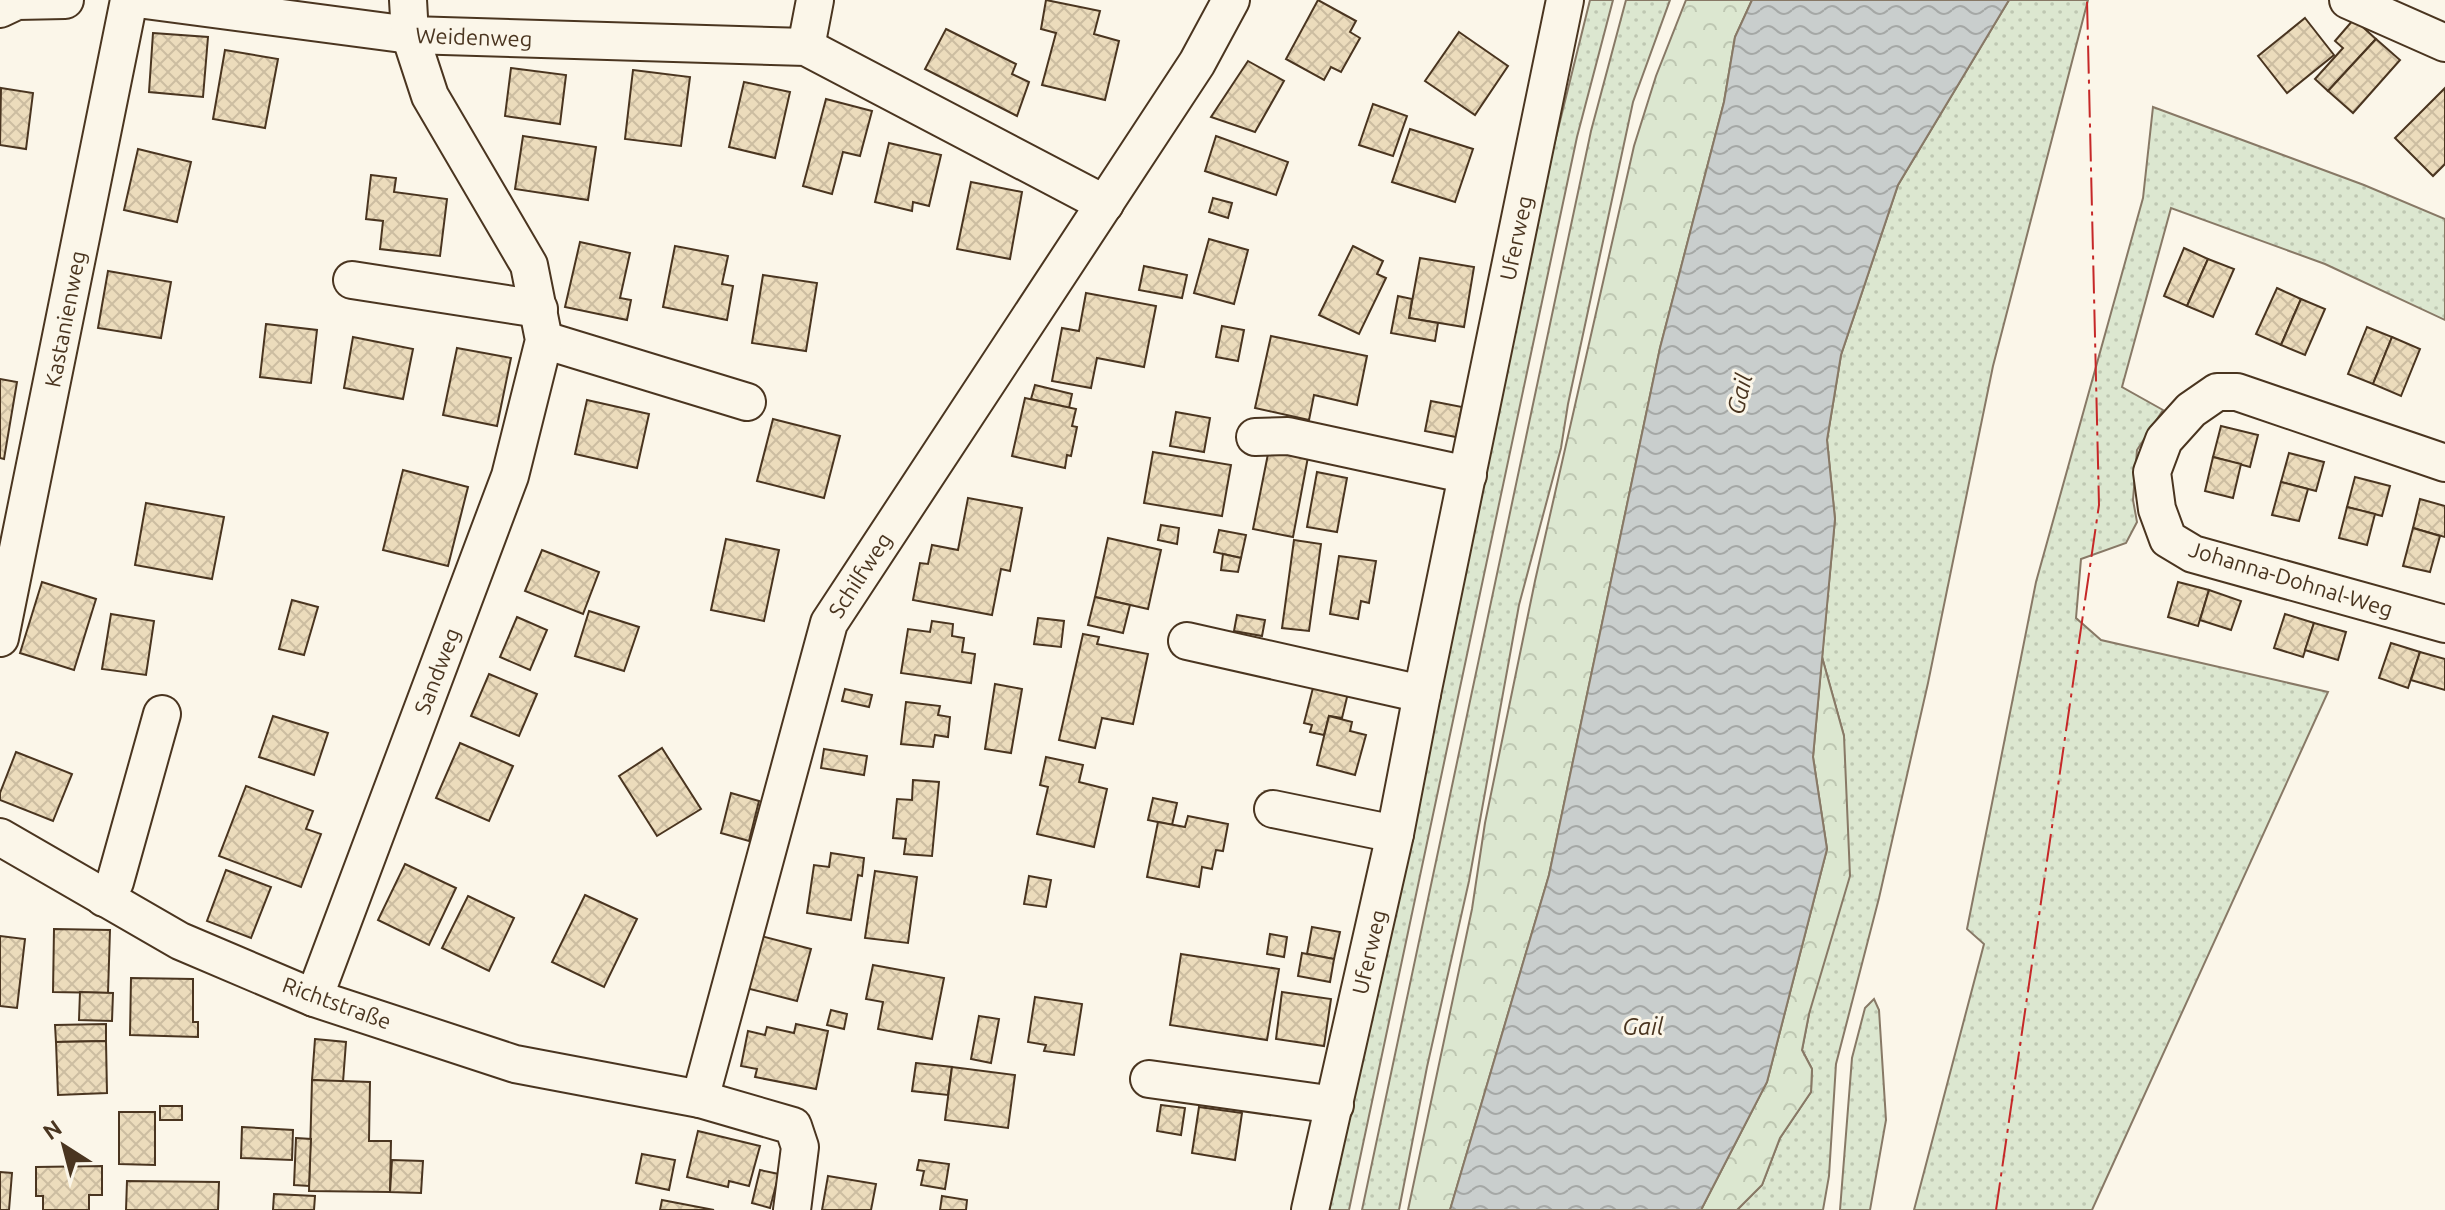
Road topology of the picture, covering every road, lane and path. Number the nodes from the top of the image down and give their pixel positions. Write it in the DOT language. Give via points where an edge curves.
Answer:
graph roads {
  1 [pos="65,0"];
  2 [pos="129,0"];
  3 [pos="145,0"];
  4 [pos="408,0"];
  5 [pos="815,0"];
  6 [pos="1231,0"];
  7 [pos="1565,0"];
  8 [pos="2348,0"];
  9 [pos="0,9"];
  10 [pos="410,35"];
  11 [pos="2445,43"];
  12 [pos="806,47"];
  13 [pos="1105,204"];
  14 [pos="352,280"];
  15 [pos="542,325"];
  16 [pos="747,402"];
  17 [pos="1255,437"];
  18 [pos="2445,463"];
  19 [pos="1468,475"];
  20 [pos="2445,624"];
  21 [pos="0,638"];
  22 [pos="1187,641"];
  23 [pos="1422,694"];
  24 [pos="162,714"];
  25 [pos="1273,809"];
  26 [pos="1395,834"];
  27 [pos="0,837"];
  28 [pos="104,898"];
  29 [pos="314,998"];
  30 [pos="1149,1079"];
  31 [pos="700,1099"];
  32 [pos="1335,1105"];
  33 [pos="792,1210"];
  34 [pos="1310,1210"];
  1 -- 9 [label="street" via="17,1"];
  2 -- 21 [label="street, Kastanienweg"];
  3 -- 10 [label="street, Weidenweg"];
  4 -- 10 [label="street, Sandweg"];
  5 -- 12 [label="street"];
  6 -- 13 [label="street, Schilfweg" via="1197,63"];
  7 -- 19 [label="street, Uferweg"];
  8 -- 11 [label="street"];
  10 -- 12 [label="street, Weidenweg"];
  10 -- 15 [label="street, Sandweg" via="430,96 529,265"];
  12 -- 13 [label="street, Weidenweg"];
  13 -- 31 [label="street, Schilfweg" via="829,623"];
  14 -- 15 [label="street"];
  15 -- 16 [label="street"];
  15 -- 29 [label="street, Sandweg" via="510,476"];
  17 -- 19 [label="street" via="1288,436"];
  18 -- 20 [label="street, Johanna-Dohnal-Weg" via="2237,392 2217,392 2191,410 2164,440 2152,472 2168,539 2193,554"];
  19 -- 23 [label="street, Uferweg"];
  22 -- 23 [label="street"];
  23 -- 26 [label="street, Uferweg"];
  24 -- 28 [label="street" via="115,882"];
  25 -- 26 [label="street"];
  26 -- 32 [label="street, Uferweg"];
  27 -- 28 [label="street, Richtstraße"];
  28 -- 29 [label="street, Richtstraße" via="180,941"];
  29 -- 31 [label="street, Richtstraße" via="515,1064"];
  30 -- 32 [label="street"];
  31 -- 33 [label="street" via="793,1126 800,1147"];
  32 -- 34 [label="street, Uferweg"];
}
